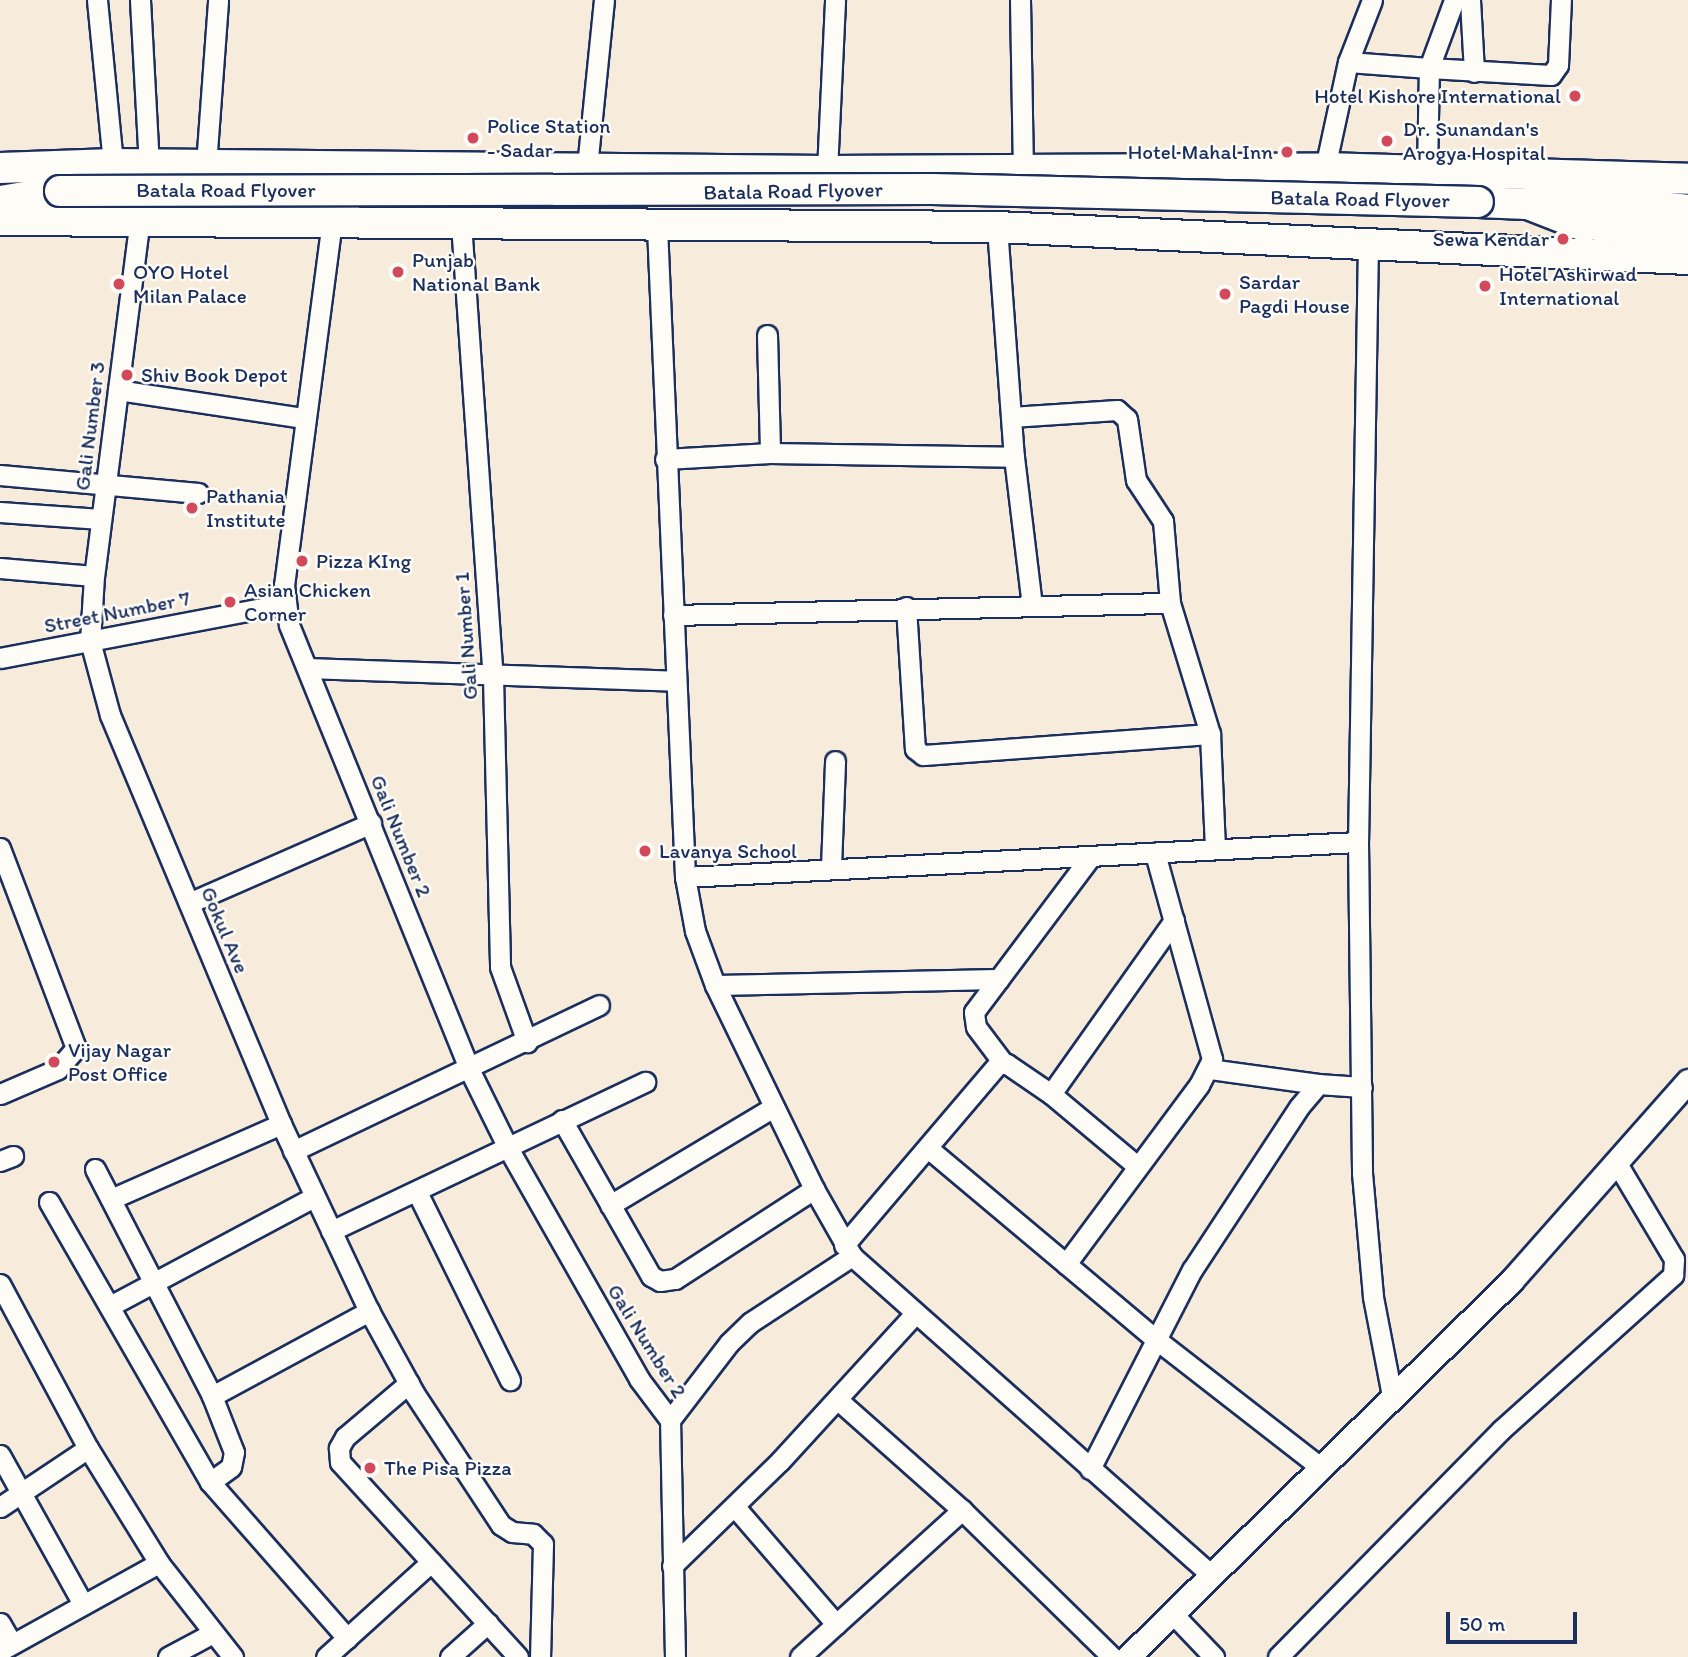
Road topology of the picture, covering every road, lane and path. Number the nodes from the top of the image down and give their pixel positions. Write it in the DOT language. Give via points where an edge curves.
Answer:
graph roads {
  1 [pos="97,0"];
  2 [pos="140,0"];
  3 [pos="218,0"];
  4 [pos="604,0"];
  5 [pos="835,0"];
  6 [pos="1020,0"];
  7 [pos="1372,0"];
  8 [pos="1454,0"];
  9 [pos="1470,0"];
  10 [pos="1560,0"];
  11 [pos="1348,62"];
  12 [pos="1429,68"];
  13 [pos="1474,72"];
  14 [pos="113,164"];
  15 [pos="206,164"];
  16 [pos="334,165"];
  17 [pos="149,166"];
  18 [pos="587,167"];
  19 [pos="1023,167"];
  20 [pos="0,168"];
  21 [pos="1325,168"];
  22 [pos="827,171"];
  23 [pos="1427,171"];
  24 [pos="1688,179"];
  25 [pos="0,183"];
  26 [pos="60,191"];
  27 [pos="0,201"];
  28 [pos="1526,204"];
  29 [pos="1688,209"];
  30 [pos="140,218"];
  31 [pos="0,220"];
  32 [pos="332,221"];
  33 [pos="461,223"];
  34 [pos="657,227"];
  35 [pos="998,227"];
  36 [pos="1688,230"];
  37 [pos="1609,239"];
  38 [pos="1368,242"];
  39 [pos="1688,259"];
  40 [pos="766,335"];
  41 [pos="118,390"];
  42 [pos="1011,417"];
  43 [pos="303,418"];
  44 [pos="770,453"];
  45 [pos="1014,457"];
  46 [pos="665,459"];
  47 [pos="0,475"];
  48 [pos="106,483"];
  49 [pos="198,493"];
  50 [pos="0,512"];
  51 [pos="101,519"];
  52 [pos="0,568"];
  53 [pos="94,576"];
  54 [pos="1170,603"];
  55 [pos="284,604"];
  56 [pos="1032,605"];
  57 [pos="906,607"];
  58 [pos="673,615"];
  59 [pos="90,641"];
  60 [pos="0,658"];
  61 [pos="309,668"];
  62 [pos="493,677"];
  63 [pos="673,681"];
  64 [pos="1210,734"];
  65 [pos="835,761"];
  66 [pos="371,823"];
  67 [pos="1358,842"];
  68 [pos="0,848"];
  69 [pos="1215,848"];
  70 [pos="1155,853"];
  71 [pos="1091,856"];
  72 [pos="831,867"];
  73 [pos="685,877"];
  74 [pos="189,903"];
  75 [pos="1174,920"];
  76 [pos="999,979"];
  77 [pos="715,985"];
  78 [pos="599,1005"];
  79 [pos="527,1042"];
  80 [pos="1004,1064"];
  81 [pos="469,1069"];
  82 [pos="1209,1069"];
  83 [pos="1688,1081"];
  84 [pos="645,1082"];
  85 [pos="1318,1084"];
  86 [pos="1362,1087"];
  87 [pos="0,1094"];
  88 [pos="1051,1094"];
  89 [pos="774,1107"];
  90 [pos="562,1120"];
  91 [pos="281,1124"];
  92 [pos="508,1148"];
  93 [pos="929,1149"];
  94 [pos="293,1151"];
  95 [pos="1618,1165"];
  96 [pos="1136,1166"];
  97 [pos="95,1169"];
  98 [pos="814,1189"];
  99 [pos="416,1192"];
  100 [pos="314,1197"];
  101 [pos="111,1199"];
  102 [pos="49,1202"];
  103 [pos="610,1205"];
  104 [pos="331,1231"];
  105 [pos="848,1250"];
  106 [pos="1066,1264"];
  107 [pos="155,1281"];
  108 [pos="0,1284"];
  109 [pos="110,1306"];
  110 [pos="369,1311"];
  111 [pos="914,1315"];
  112 [pos="1157,1340"];
  113 [pos="510,1380"];
  114 [pos="409,1383"];
  115 [pos="212,1396"];
  116 [pos="1392,1396"];
  117 [pos="838,1400"];
  118 [pos="670,1420"];
  119 [pos="88,1448"];
  120 [pos="0,1455"];
  121 [pos="1319,1466"];
  122 [pos="1090,1469"];
  123 [pos="210,1482"];
  124 [pos="23,1491"];
  125 [pos="0,1507"];
  126 [pos="735,1507"];
  127 [pos="962,1510"];
  128 [pos="431,1562"];
  129 [pos="159,1563"];
  130 [pos="672,1566"];
  131 [pos="1209,1573"];
  132 [pos="83,1604"];
  133 [pos="1172,1613"];
  134 [pos="0,1623"];
  135 [pos="488,1623"];
  136 [pos="836,1623"];
  137 [pos="211,1634"];
  138 [pos="347,1638"];
  139 [pos="6,1648"];
  140 [pos="167,1657"];
  141 [pos="233,1657"];
  142 [pos="326,1657"];
  143 [pos="450,1657"];
  144 [pos="518,1657"];
  145 [pos="540,1657"];
  146 [pos="676,1657"];
  147 [pos="800,1657"];
  148 [pos="1112,1657"];
  149 [pos="1128,1657"];
  150 [pos="1214,1657"];
  151 [pos="1278,1657"];
  1 -- 14 [label="street"];
  2 -- 17 [label="street"];
  3 -- 15 [label="street"];
  4 -- 18 [label="street"];
  5 -- 22 [label="street"];
  6 -- 19 [label="street"];
  7 -- 11 [label="street"];
  8 -- 12 [label="street"];
  9 -- 13 [label="street"];
  10 -- 13 [label="street" via="1554,72"];
  11 -- 12 [label="street"];
  11 -- 21 [label="street"];
  12 -- 13 [label="street"];
  12 -- 23 [label="street"];
  14 -- 17 [label="main road"];
  14 -- 20 [label="main road"];
  15 -- 16 [label="main road"];
  15 -- 17 [label="main road"];
  16 -- 18 [label="main road"];
  16 -- 32 [label="street, Gali Number 2"];
  18 -- 22 [label="main road"];
  19 -- 21 [label="main road"];
  19 -- 22 [label="main road"];
  21 -- 23 [label="main road"];
  23 -- 24 [label="main road"];
  25 -- 26 [label="main road, Batala Road Flyover"];
  26 -- 27 [label="main road, Batala Road Flyover"];
  26 -- 28 [label="main road, Batala Road Flyover, bridge" via="932,189"];
  28 -- 29 [label="main road" via="1572,198"];
  28 -- 37 [label="main road"];
  30 -- 31 [label="main road"];
  30 -- 32 [label="main road"];
  30 -- 41 [label="street, Gali Number 3"];
  32 -- 33 [label="main road"];
  32 -- 43 [label="street, Gali Number 2"];
  33 -- 34 [label="main road"];
  33 -- 62 [label="street, Gali Number 1"];
  34 -- 35 [label="main road"];
  34 -- 46 [label="street"];
  35 -- 38 [label="main road"];
  35 -- 42 [label="street"];
  36 -- 37 [label="main road"];
  37 -- 38 [label="main road"];
  37 -- 39 [label="main road"];
  38 -- 67 [label="street"];
  40 -- 44 [label="street"];
  41 -- 43 [label="street"];
  41 -- 48 [label="street, Gali Number 3"];
  42 -- 45 [label="street"];
  42 -- 54 [label="street" via="1117,410 1125,415 1136,480 1163,521"];
  43 -- 55 [label="street, Gali Number 2"];
  44 -- 45 [label="street"];
  44 -- 46 [label="street"];
  45 -- 56 [label="street"];
  46 -- 58 [label="street"];
  47 -- 48 [label="street"];
  48 -- 49 [label="street"];
  48 -- 51 [label="street, Gali Number 3"];
  50 -- 51 [label="street"];
  51 -- 53 [label="street, Gali Number 3"];
  52 -- 53 [label="street"];
  53 -- 59 [label="street, Gali Number 3"];
  54 -- 56 [label="street"];
  54 -- 64 [label="street"];
  55 -- 59 [label="street, Street Number 7"];
  55 -- 61 [label="street, Gali Number 2"];
  56 -- 57 [label="street"];
  57 -- 58 [label="street"];
  57 -- 64 [label="street" via="915,748 923,755"];
  58 -- 63 [label="street"];
  59 -- 60 [label="street, Street Number 7"];
  59 -- 74 [label="street, Gokul Ave" via="118,739"];
  61 -- 62 [label="street"];
  61 -- 66 [label="street, Gali Number 2"];
  62 -- 63 [label="street"];
  62 -- 79 [label="street, Gali Number 1" via="500,967"];
  63 -- 73 [label="street"];
  64 -- 69 [label="street"];
  65 -- 72 [label="street"];
  66 -- 74 [label="street"];
  66 -- 81 [label="street, Gali Number 2"];
  67 -- 69 [label="street"];
  67 -- 86 [label="street"];
  68 -- 87 [label="street" via="76,1048 58,1069"];
  69 -- 70 [label="street"];
  70 -- 71 [label="street"];
  70 -- 75 [label="street"];
  71 -- 72 [label="street"];
  71 -- 76 [label="street"];
  72 -- 73 [label="street"];
  73 -- 77 [label="street" via="695,931"];
  74 -- 91 [label="street, Gokul Ave"];
  75 -- 82 [label="street" via="1211,1051"];
  75 -- 88 [label="street"];
  76 -- 77 [label="street"];
  76 -- 80 [label="street" via="973,1018"];
  77 -- 89 [label="street"];
  78 -- 79 [label="street"];
  79 -- 81 [label="street"];
  80 -- 88 [label="street"];
  80 -- 93 [label="street" via="992,1068"];
  81 -- 92 [label="street, Gali Number 2"];
  81 -- 94 [label="street"];
  82 -- 85 [label="street"];
  82 -- 96 [label="street"];
  83 -- 95 [label="street"];
  84 -- 90 [label="street"];
  85 -- 86 [label="street"];
  85 -- 112 [label="street" via="1230,1206"];
  86 -- 116 [label="street" via="1367,1245"];
  88 -- 96 [label="street"];
  89 -- 98 [label="street"];
  89 -- 103 [label="street"];
  90 -- 92 [label="street"];
  90 -- 103 [label="street"];
  91 -- 94 [label="street, Gokul Ave"];
  91 -- 101 [label="street"];
  92 -- 99 [label="street"];
  92 -- 118 [label="street, Gali Number 2" via="639,1379"];
  93 -- 105 [label="street"];
  93 -- 106 [label="street"];
  94 -- 100 [label="street, Gokul Ave"];
  95 -- 116 [label="street" via="1511,1281"];
  95 -- 151 [label="street" via="1674,1259 1673,1275 1501,1430"];
  96 -- 106 [label="street"];
  97 -- 101 [label="street"];
  98 -- 103 [label="street" via="666,1281 651,1276"];
  98 -- 105 [label="street"];
  99 -- 104 [label="street"];
  99 -- 113 [label="street"];
  100 -- 104 [label="street, Gokul Ave"];
  100 -- 107 [label="street"];
  101 -- 107 [label="street"];
  102 -- 109 [label="street"];
  104 -- 110 [label="street, Gokul Ave"];
  105 -- 111 [label="street"];
  105 -- 118 [label="street" via="751,1322 720,1353"];
  106 -- 112 [label="street"];
  107 -- 109 [label="street"];
  107 -- 115 [label="street"];
  108 -- 119 [label="street"];
  109 -- 123 [label="street"];
  110 -- 114 [label="street, Gokul Ave"];
  110 -- 115 [label="street"];
  111 -- 117 [label="street"];
  111 -- 122 [label="street"];
  112 -- 121 [label="street"];
  112 -- 122 [label="street"];
  114 -- 128 [label="street" via="345,1437 339,1456 346,1470"];
  114 -- 145 [label="street, Gokul Ave" via="501,1525 512,1532 533,1534 543,1544"];
  115 -- 123 [label="street" via="234,1460"];
  116 -- 121 [label="street"];
  117 -- 126 [label="street"];
  117 -- 127 [label="street"];
  118 -- 130 [label="street"];
  119 -- 124 [label="street"];
  119 -- 129 [label="street"];
  120 -- 124 [label="street"];
  121 -- 131 [label="street"];
  122 -- 131 [label="street"];
  123 -- 138 [label="street"];
  124 -- 125 [label="street"];
  124 -- 132 [label="street"];
  126 -- 130 [label="street"];
  126 -- 136 [label="street"];
  127 -- 136 [label="street"];
  127 -- 148 [label="street"];
  128 -- 135 [label="street"];
  128 -- 138 [label="street"];
  129 -- 132 [label="street"];
  129 -- 137 [label="street"];
  130 -- 146 [label="street"];
  131 -- 133 [label="street"];
  132 -- 139 [label="street"];
  133 -- 149 [label="street"];
  133 -- 150 [label="street"];
  134 -- 139 [label="street"];
  135 -- 143 [label="street"];
  135 -- 144 [label="street"];
  136 -- 147 [label="street"];
  137 -- 140 [label="street"];
  137 -- 141 [label="street"];
  138 -- 142 [label="street"];
}
